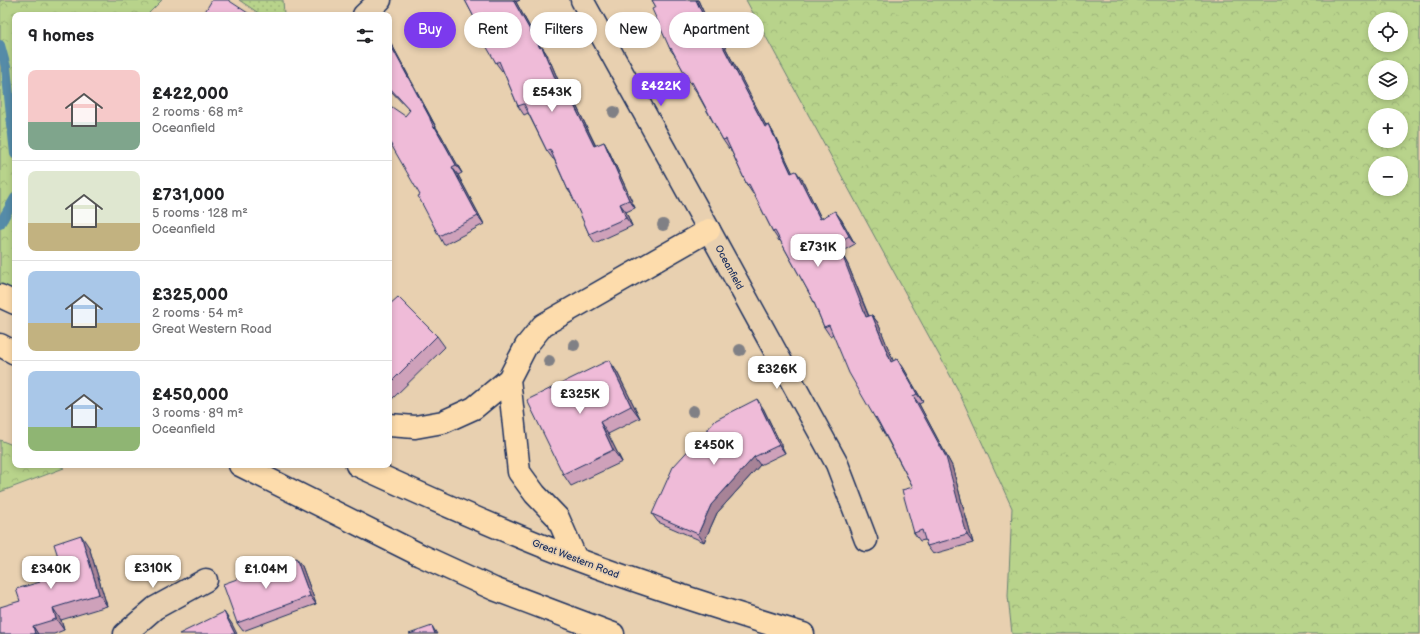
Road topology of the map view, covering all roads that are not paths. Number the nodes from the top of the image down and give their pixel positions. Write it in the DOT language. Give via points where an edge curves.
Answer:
graph roads {
  1 [pos="380,0"];
  2 [pos="582,0"];
  3 [pos="367,12"];
  4 [pos="710,230"];
  5 [pos="0,296"];
  6 [pos="12,302"];
  7 [pos="0,345"];
  8 [pos="12,351"];
  9 [pos="509,379"];
  10 [pos="392,425"];
  11 [pos="246,468"];
  12 [pos="364,468"];
  13 [pos="866,540"];
  14 [pos="576,559"];
  15 [pos="206,580"];
  16 [pos="125,634"];
  17 [pos="613,634"];
  18 [pos="802,634"];
  1 -- 3 [label="street"];
  2 -- 4 [label="street, Oceanfield"];
  4 -- 9 [label="main road" via="543,325 526,346"];
  4 -- 13 [label="street, Oceanfield" via="837,464"];
  5 -- 6 [label="main road"];
  7 -- 8 [label="main road"];
  9 -- 10 [label="main road" via="474,408 443,422 415,427"];
  9 -- 14 [label="main road" via="518,472 558,518"];
  11 -- 17 [label="main road" via="494,589"];
  12 -- 14 [label="main road, Great Western Road" via="468,515"];
  14 -- 18 [label="main road, Great Western Road" via="704,604"];
  15 -- 16 [label="street" via="155,608"];
}
